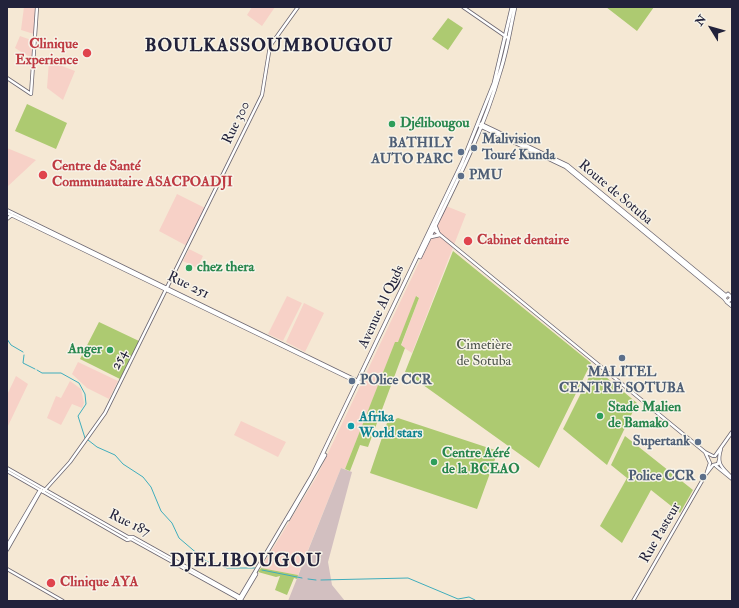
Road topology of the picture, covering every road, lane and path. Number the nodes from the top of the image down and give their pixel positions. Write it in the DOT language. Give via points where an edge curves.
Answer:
graph roads {
  1 [pos="37,7"];
  2 [pos="298,7"];
  3 [pos="463,7"];
  4 [pos="514,7"];
  5 [pos="507,38"];
  6 [pos="7,78"];
  7 [pos="480,125"];
  8 [pos="7,211"];
  9 [pos="12,215"];
  10 [pos="7,219"];
  11 [pos="435,225"];
  12 [pos="432,228"];
  13 [pos="439,235"];
  14 [pos="430,237"];
  15 [pos="167,289"];
  16 [pos="725,297"];
  17 [pos="732,298"];
  18 [pos="727,302"];
  19 [pos="732,306"];
  20 [pos="359,382"];
  21 [pos="732,432"];
  22 [pos="721,449"];
  23 [pos="705,452"];
  24 [pos="714,456"];
  25 [pos="719,459"];
  26 [pos="710,462"];
  27 [pos="714,465"];
  28 [pos="7,469"];
  29 [pos="706,474"];
  30 [pos="732,478"];
  31 [pos="42,490"];
  32 [pos="7,546"];
  33 [pos="7,550"];
  34 [pos="7,569"];
  35 [pos="240,599"];
  36 [pos="63,601"];
  37 [pos="633,601"];
  1 -- 6 [label="main road" via="31,94"];
  2 -- 15 [label="main road, Rue 300" via="270,46 262,95"];
  3 -- 5 [label="main road"];
  4 -- 5 [label="main road, Avenue Al Quds"];
  5 -- 7 [label="main road, Avenue Al Quds"];
  7 -- 11 [label="main road, Avenue Al Quds"];
  7 -- 12 [label="main road, Avenue Al Quds"];
  7 -- 16 [label="main road, Route de Sotuba" via="566,167"];
  8 -- 9 [label="main road, Rue 251"];
  8 -- 15 [label="main road, Rue 251"];
  9 -- 10 [label="main road"];
  9 -- 15 [label="main road, Rue 251"];
  11 -- 12 [label="main road, Avenue Al Quds"];
  11 -- 13 [label="main road"];
  12 -- 13 [label="main road"];
  12 -- 14 [label="main road, Avenue Al Quds"];
  12 -- 20 [label="main road, Avenue Al Quds"];
  13 -- 14 [label="main road"];
  13 -- 23 [label="main road"];
  14 -- 20 [label="main road, Avenue Al Quds"];
  15 -- 20 [label="main road, Rue 251"];
  15 -- 31 [label="main road, 254" via="105,413 87,439"];
  16 -- 17 [label="main road" via="730,295"];
  16 -- 18 [label="main road"];
  17 -- 18 [label="main road"];
  18 -- 19 [label="main road"];
  20 -- 35 [label="main road, Avenue Al Quds" via="314,476"];
  21 -- 22 [label="main road"];
  22 -- 24 [label="main road"];
  22 -- 25 [label="main road"];
  23 -- 24 [label="main road"];
  23 -- 26 [label="main road"];
  24 -- 25 [label="main road"];
  24 -- 26 [label="main road"];
  25 -- 27 [label="main road"];
  25 -- 30 [label="main road" via="723,469"];
  26 -- 27 [label="main road"];
  26 -- 29 [label="main road"];
  27 -- 29 [label="main road"];
  27 -- 30 [label="main road"];
  28 -- 31 [label="main road, Rue 187"];
  29 -- 37 [label="main road, Rue Pasteur"];
  31 -- 32 [label="main road"];
  31 -- 33 [label="main road"];
  31 -- 35 [label="main road, Rue 187" via="128,538 133,536"];
  34 -- 36 [label="main road"];
}
